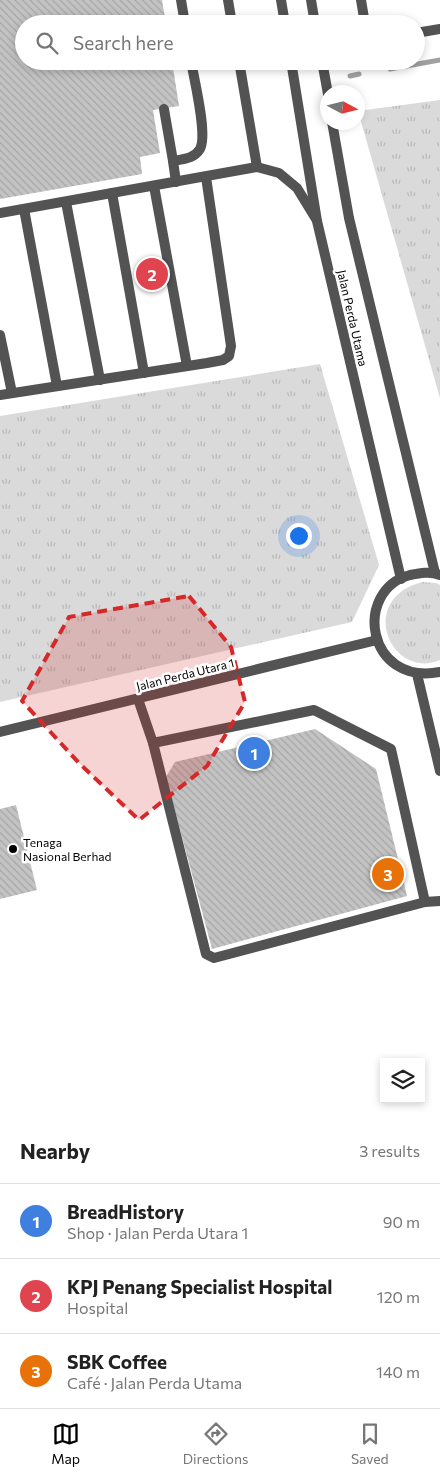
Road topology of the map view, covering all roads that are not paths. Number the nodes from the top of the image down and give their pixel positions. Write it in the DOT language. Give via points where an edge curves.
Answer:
graph roads {
  1 [pos="181,0"];
  2 [pos="228,0"];
  3 [pos="281,0"];
  4 [pos="311,0"];
  5 [pos="361,0"];
  6 [pos="184,15"];
  7 [pos="230,15"];
  8 [pos="284,15"];
  9 [pos="314,15"];
  10 [pos="364,15"];
  11 [pos="440,29"];
  12 [pos="425,32"];
  13 [pos="193,70"];
  14 [pos="240,70"];
  15 [pos="292,70"];
  16 [pos="324,70"];
  17 [pos="326,85"];
  18 [pos="164,109"];
  19 [pos="333,130"];
  20 [pos="173,161"];
  21 [pos="256,167"];
  22 [pos="206,177"];
  23 [pos="176,182"];
  24 [pos="154,186"];
  25 [pos="112,193"];
  26 [pos="66,202"];
  27 [pos="24,209"];
  28 [pos="0,213"];
  29 [pos="317,221"];
  30 [pos="0,335"];
  31 [pos="187,366"];
  32 [pos="144,373"];
  33 [pos="100,380"];
  34 [pos="56,386"];
  35 [pos="12,393"];
  36 [pos="0,395"];
  37 [pos="438,574"];
  38 [pos="401,579"];
  39 [pos="377,640"];
  40 [pos="440,672"];
  41 [pos="417,674"];
  42 [pos="138,699"];
  43 [pos="0,732"];
  44 [pos="153,743"];
  45 [pos="440,771"];
  46 [pos="440,901"];
  47 [pos="425,902"];
  1 -- 6 [label="street"];
  2 -- 7 [label="street"];
  3 -- 8 [label="street"];
  4 -- 9 [label="street"];
  5 -- 10 [label="street"];
  11 -- 12 [label="street"];
  13 -- 20 [label="street" via="204,137 200,150 190,158"];
  14 -- 21 [label="street"];
  15 -- 29 [label="street, Jalan Perda Utama"];
  16 -- 17 [label="street"];
  18 -- 20 [label="street"];
  19 -- 37 [label="street, Jalan Perda Utama" via="349,218"];
  20 -- 23 [label="street"];
  21 -- 22 [label="street"];
  21 -- 29 [label="street" via="279,173 298,188"];
  22 -- 23 [label="street"];
  22 -- 31 [label="street" via="229,356 223,360"];
  23 -- 24 [label="street"];
  24 -- 25 [label="street"];
  24 -- 31 [label="street"];
  25 -- 26 [label="street"];
  25 -- 32 [label="street"];
  26 -- 27 [label="street"];
  26 -- 33 [label="street"];
  27 -- 28 [label="street"];
  27 -- 34 [label="street"];
  29 -- 38 [label="street, Jalan Perda Utama"];
  30 -- 35 [label="street"];
  31 -- 32 [label="street"];
  32 -- 33 [label="street"];
  33 -- 34 [label="street"];
  34 -- 35 [label="street"];
  35 -- 36 [label="street"];
  37 -- 38 [label="street" via="420,572"];
  38 -- 39 [label="street" via="382,596 376,610"];
  39 -- 41 [label="street" via="393,663"];
  39 -- 42 [label="street, Jalan Perda Utara 1"];
  40 -- 41 [label="street"];
  41 -- 45 [label="street"];
  42 -- 43 [label="street, Jalan Perda Utara 1"];
  42 -- 44 [label="street"];
  44 -- 47 [label="street" via="314,710 391,749"];
  44 -- 47 [label="street" via="206,954 214,958"];
  46 -- 47 [label="street"];
}
